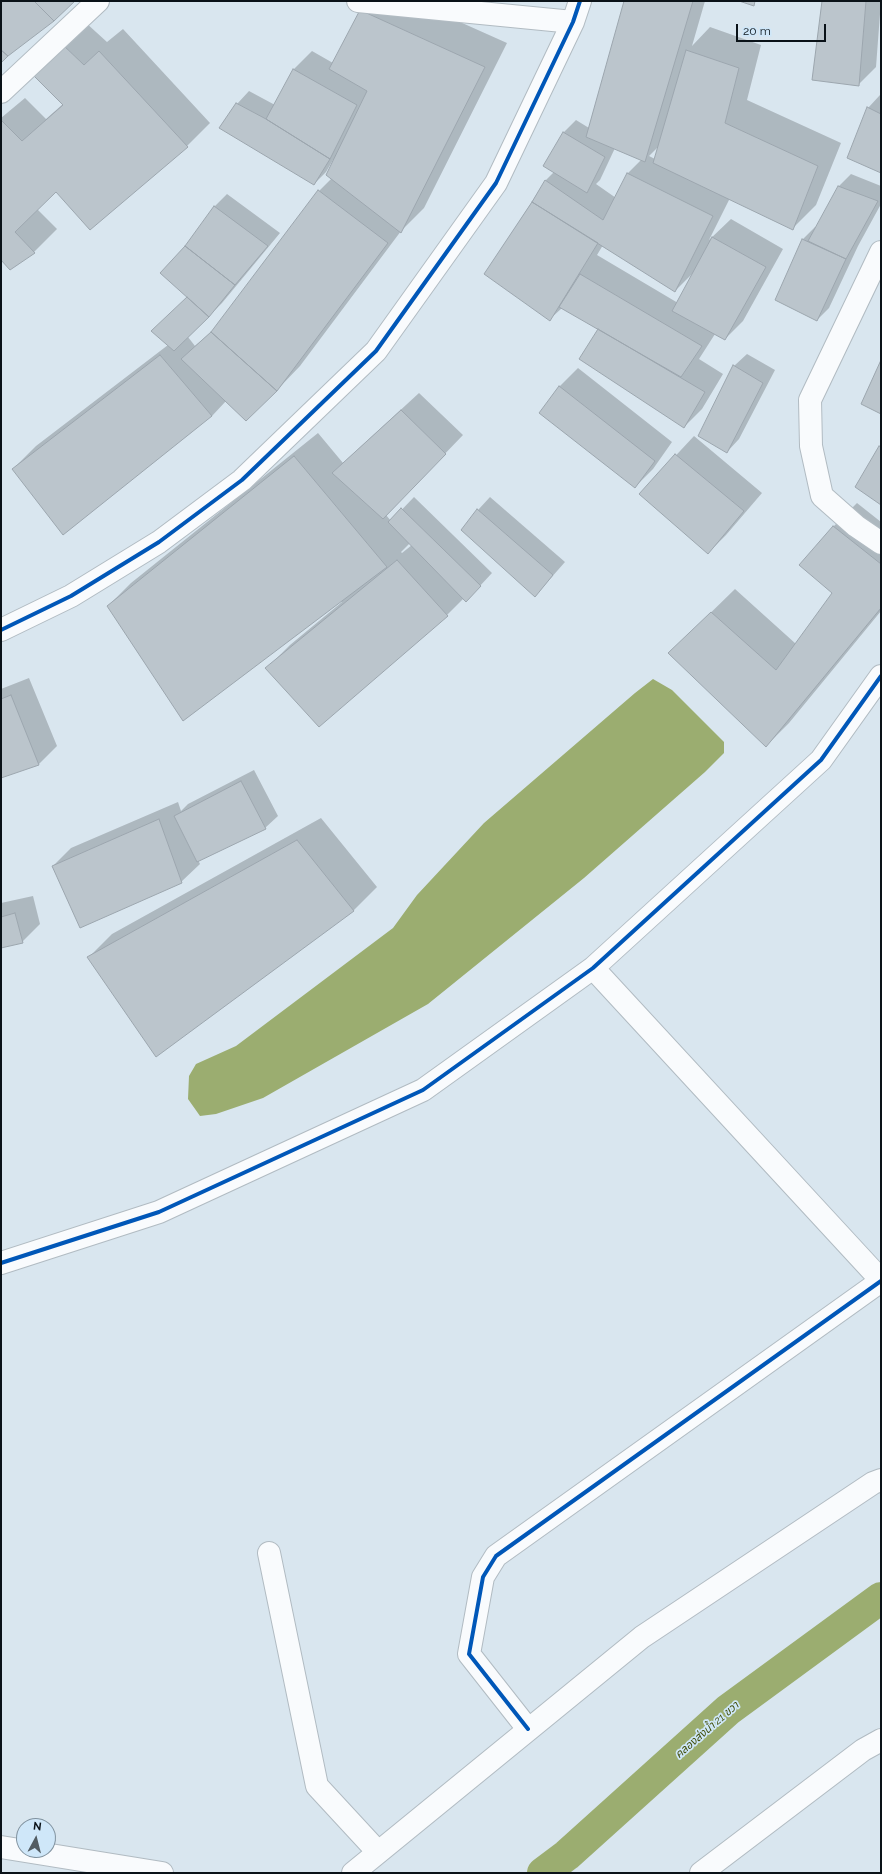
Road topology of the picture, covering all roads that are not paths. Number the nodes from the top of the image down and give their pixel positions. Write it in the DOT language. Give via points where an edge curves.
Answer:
graph roads {
  1 [pos="98,1"];
  2 [pos="358,1"];
  3 [pos="580,1"];
  4 [pos="573,22"];
  5 [pos="1,92"];
  6 [pos="881,252"];
  7 [pos="881,543"];
  8 [pos="1,630"];
  9 [pos="881,676"];
  10 [pos="593,968"];
  11 [pos="1,1263"];
  12 [pos="881,1281"];
  13 [pos="881,1480"];
  14 [pos="269,1553"];
  15 [pos="528,1729"];
  16 [pos="881,1740"];
  17 [pos="1,1847"];
  18 [pos="378,1852"];
  19 [pos="162,1873"];
  20 [pos="352,1873"];
  21 [pos="700,1873"];
  1 -- 5 [label="street"];
  2 -- 4 [label="street"];
  3 -- 4 [label="street"];
  4 -- 8 [label="street" via="496,183 376,350 229,490 159,542 71,596"];
  6 -- 7 [label="street" via="810,400 811,446 822,496 856,526"];
  9 -- 10 [label="street" via="821,760"];
  10 -- 11 [label="street" via="423,1090 159,1212"];
  10 -- 12 [label="street"];
  12 -- 15 [label="street" via="496,1556 483,1577 469,1654"];
  13 -- 15 [label="street" via="642,1637"];
  14 -- 18 [label="street" via="317,1786"];
  15 -- 18 [label="street"];
  16 -- 21 [label="street" via="863,1750"];
  17 -- 19 [label="street"];
  18 -- 20 [label="street"];
}
